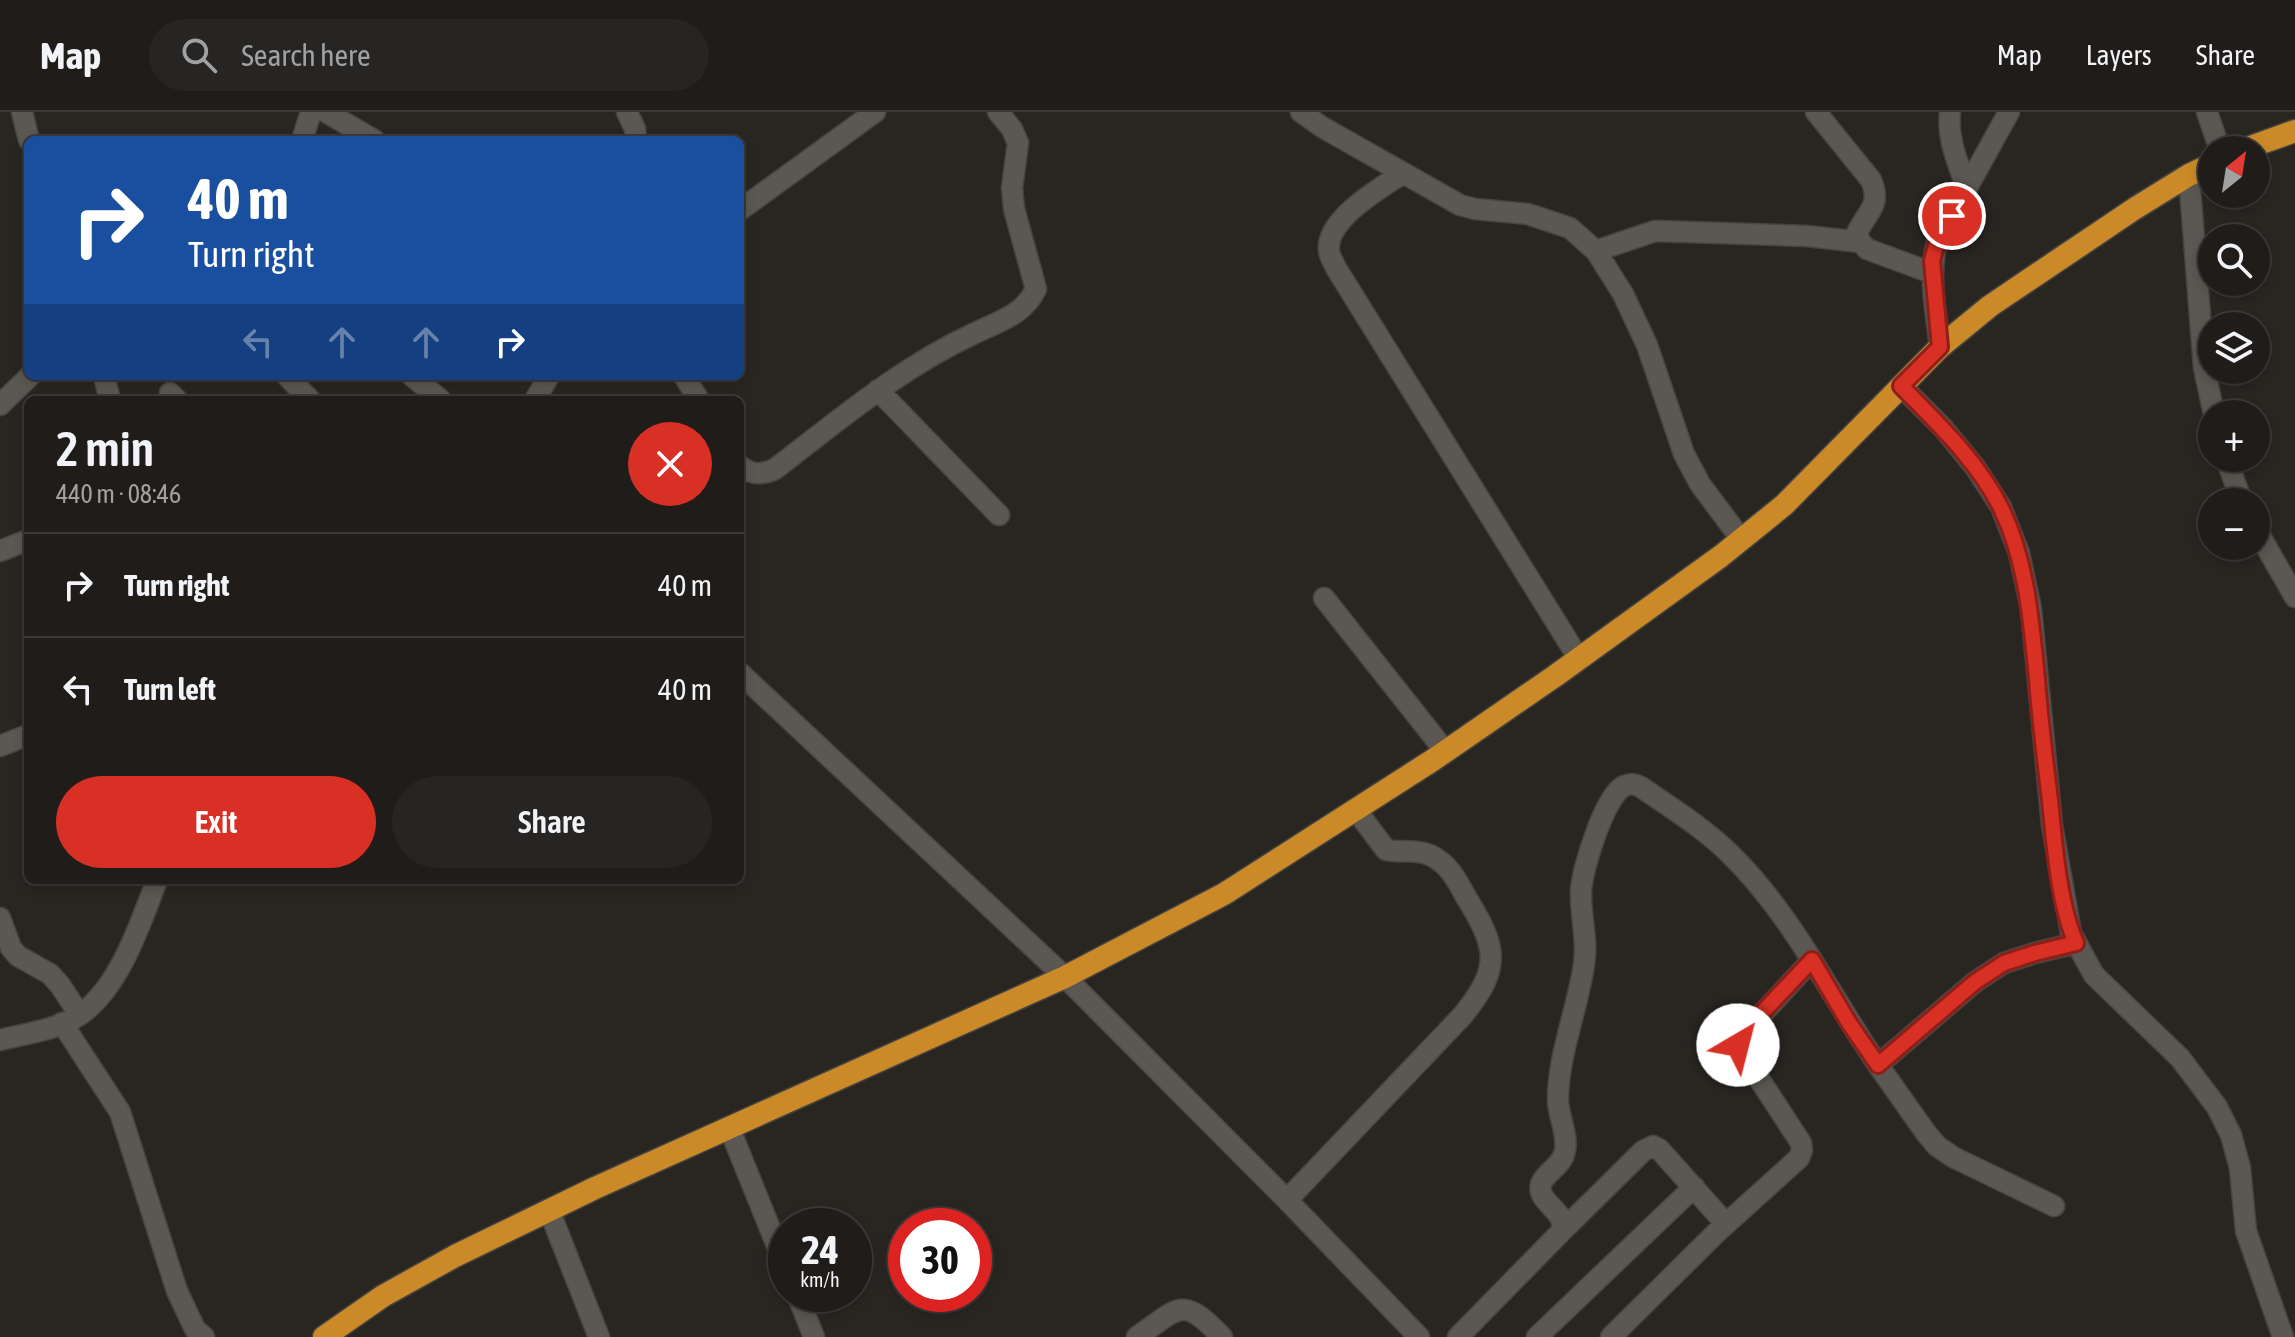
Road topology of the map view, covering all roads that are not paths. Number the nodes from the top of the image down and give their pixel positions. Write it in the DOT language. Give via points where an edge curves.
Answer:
graph roads {
  1 [pos="22,112"];
  2 [pos="311,112"];
  3 [pos="326,112"];
  4 [pos="627,112"];
  5 [pos="875,112"];
  6 [pos="998,112"];
  7 [pos="1301,112"];
  8 [pos="1816,112"];
  9 [pos="1950,112"];
  10 [pos="2009,112"];
  11 [pos="2207,112"];
  12 [pos="2295,131"];
  13 [pos="28,136"];
  14 [pos="303,136"];
  15 [pos="367,136"];
  16 [pos="636,136"];
  17 [pos="2215,136"];
  18 [pos="2270,140"];
  19 [pos="2198,171"];
  20 [pos="1403,173"];
  21 [pos="2189,175"];
  22 [pos="1967,189"];
  23 [pos="744,207"];
  24 [pos="1860,242"];
  25 [pos="1596,251"];
  26 [pos="1932,273"];
  27 [pos="1940,347"];
  28 [pos="26,380"];
  29 [pos="291,380"];
  30 [pos="417,380"];
  31 [pos="1901,386"];
  32 [pos="878,390"];
  33 [pos="306,396"];
  34 [pos="436,396"];
  35 [pos="2211,400"];
  36 [pos="0,405"];
  37 [pos="744,468"];
  38 [pos="999,515"];
  39 [pos="1741,539"];
  40 [pos="24,542"];
  41 [pos="0,551"];
  42 [pos="2270,553"];
  43 [pos="2295,597"];
  44 [pos="1324,598"];
  45 [pos="1579,659"];
  46 [pos="744,677"];
  47 [pos="24,737"];
  48 [pos="0,746"];
  49 [pos="1445,751"];
  50 [pos="1356,810"];
  51 [pos="155,884"];
  52 [pos="0,918"];
  53 [pos="2076,943"];
  54 [pos="1812,960"];
  55 [pos="1065,977"];
  56 [pos="70,1019"];
  57 [pos="0,1040"];
  58 [pos="1878,1065"];
  59 [pos="729,1127"];
  60 [pos="1694,1187"];
  61 [pos="1287,1200"];
  62 [pos="2054,1206"];
  63 [pos="549,1210"];
  64 [pos="768,1223"];
  65 [pos="1726,1224"];
  66 [pos="1562,1231"];
  67 [pos="804,1312"];
  68 [pos="204,1337"];
  69 [pos="325,1337"];
  70 [pos="599,1337"];
  71 [pos="814,1337"];
  72 [pos="1137,1337"];
  73 [pos="1222,1337"];
  74 [pos="1419,1337"];
  75 [pos="1458,1337"];
  76 [pos="1537,1337"];
  77 [pos="1611,1337"];
  78 [pos="2283,1337"];
  1 -- 13 [label="street"];
  2 -- 14 [label="street"];
  3 -- 15 [label="street"];
  4 -- 16 [label="street"];
  5 -- 23 [label="street"];
  6 -- 32 [label="street" via="1018,143 1014,209 1036,289 1029,304 1012,316 918,362"];
  7 -- 20 [label="street"];
  8 -- 24 [label="street" via="1877,193 1857,233"];
  9 -- 22 [label="street" via="1950,138"];
  10 -- 22 [label="street"];
  11 -- 17 [label="street"];
  12 -- 18 [label="highway"];
  19 -- 21 [label="highway"];
  20 -- 25 [label="street" via="1460,205 1528,214 1570,228"];
  20 -- 45 [label="street" via="1340,222 1329,251"];
  21 -- 27 [label="highway" via="2040,271"];
  21 -- 35 [label="street"];
  22 -- 26 [label="street" via="1937,242"];
  24 -- 25 [label="street" via="1655,231"];
  24 -- 26 [label="street"];
  25 -- 39 [label="street" via="1647,345 1684,454"];
  26 -- 27 [label="street"];
  27 -- 31 [label="highway"];
  28 -- 36 [label="street"];
  29 -- 33 [label="street"];
  30 -- 34 [label="street"];
  31 -- 39 [label="highway" via="1784,505"];
  31 -- 53 [label="street" via="1975,467 2001,507 2019,553 2031,609 2052,825"];
  32 -- 37 [label="street" via="775,469 756,474"];
  32 -- 38 [label="street"];
  39 -- 45 [label="highway"];
  40 -- 41 [label="street"];
  42 -- 43 [label="street"];
  44 -- 49 [label="street"];
  45 -- 49 [label="highway"];
  46 -- 55 [label="street"];
  47 -- 48 [label="street"];
  49 -- 50 [label="highway"];
  50 -- 55 [label="highway" via="1224,894"];
  50 -- 61 [label="street" via="1386,850 1424,853 1452,873 1484,926 1490,970 1483,991 1463,1015"];
  51 -- 56 [label="street" via="134,940 104,990"];
  52 -- 56 [label="street" via="18,956 50,974"];
  53 -- 58 [label="street" via="2004,963"];
  53 -- 78 [label="street" via="2094,975 2180,1058 2217,1107 2240,1168 2246,1231"];
  54 -- 58 [label="street"];
  54 -- 65 [label="street" via="1738,1040 1802,1150 1794,1164"];
  54 -- 66 [label="street" via="1759,885 1728,852 1641,787 1633,784 1616,791 1584,868 1585,962 1558,1101 1566,1149 1540,1189 1562,1217"];
  55 -- 59 [label="highway"];
  55 -- 61 [label="street"];
  56 -- 57 [label="street"];
  56 -- 68 [label="street" via="120,1112 177,1291"];
  58 -- 62 [label="street" via="1937,1146"];
  59 -- 63 [label="highway"];
  59 -- 64 [label="street"];
  60 -- 65 [label="street"];
  60 -- 66 [label="street" via="1659,1149 1649,1147"];
  60 -- 76 [label="street"];
  61 -- 74 [label="street"];
  63 -- 69 [label="highway" via="383,1296"];
  63 -- 70 [label="street"];
  65 -- 77 [label="street"];
  66 -- 75 [label="street"];
  67 -- 71 [label="street"];
  72 -- 73 [label="street" via="1189,1308"];
}
